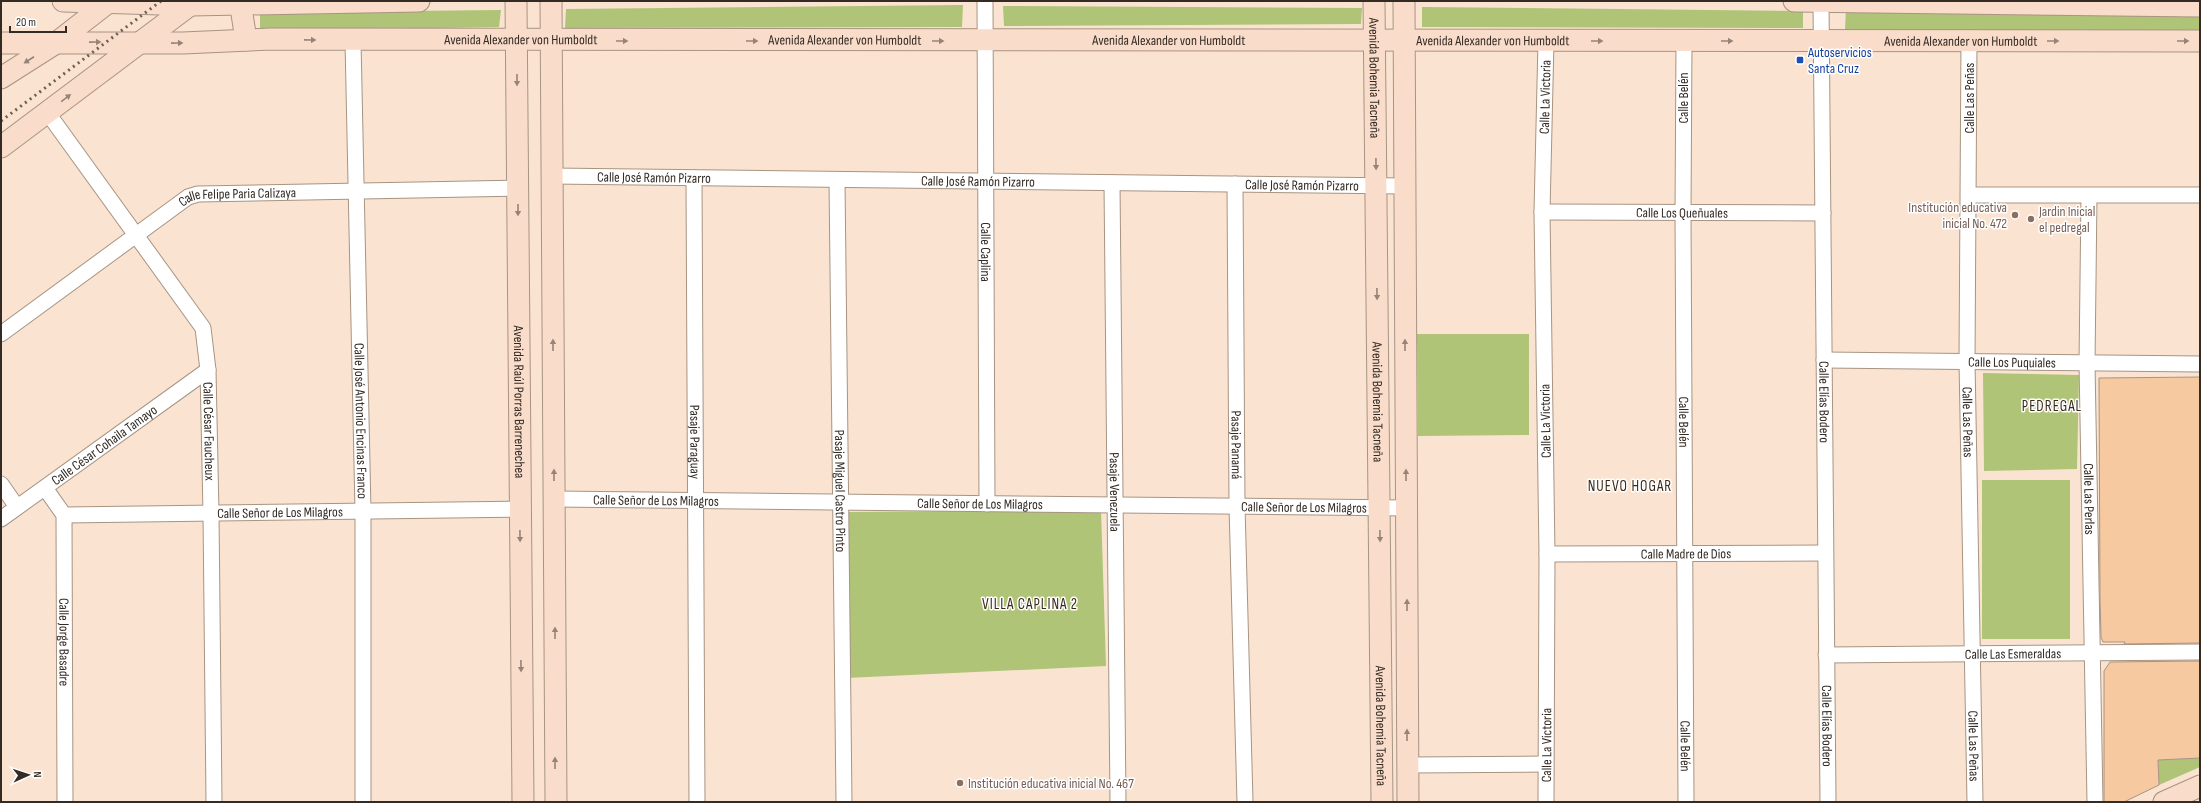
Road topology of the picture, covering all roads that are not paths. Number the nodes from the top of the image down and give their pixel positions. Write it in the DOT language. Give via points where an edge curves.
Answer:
graph roads {
  1 [pos="63,1"];
  2 [pos="81,1"];
  3 [pos="418,1"];
  4 [pos="516,1"];
  5 [pos="551,1"];
  6 [pos="985,1"];
  7 [pos="1374,1"];
  8 [pos="1404,1"];
  9 [pos="1794,1"];
  10 [pos="1821,1"];
  11 [pos="109,2"];
  12 [pos="240,2"];
  13 [pos="194,3"];
  14 [pos="2200,6"];
  15 [pos="246,40"];
  16 [pos="353,41"];
  17 [pos="516,41"];
  18 [pos="551,41"];
  19 [pos="985,41"];
  20 [pos="1375,41"];
  21 [pos="1404,41"];
  22 [pos="1546,41"];
  23 [pos="1684,41"];
  24 [pos="1821,41"];
  25 [pos="1969,41"];
  26 [pos="2200,41"];
  27 [pos="1,42"];
  28 [pos="56,43"];
  29 [pos="138,43"];
  30 [pos="1,78"];
  31 [pos="47,112"];
  32 [pos="1,147"];
  33 [pos="552,176"];
  34 [pos="694,178"];
  35 [pos="837,180"];
  36 [pos="986,181"];
  37 [pos="1112,183"];
  38 [pos="1235,184"];
  39 [pos="1376,186"];
  40 [pos="1405,186"];
  41 [pos="517,188"];
  42 [pos="358,191"];
  43 [pos="1969,195"];
  44 [pos="2200,195"];
  45 [pos="2089,196"];
  46 [pos="1542,212"];
  47 [pos="1822,213"];
  48 [pos="1683,214"];
  49 [pos="135,235"];
  50 [pos="1,334"];
  51 [pos="1824,360"];
  52 [pos="1967,361"];
  53 [pos="2087,364"];
  54 [pos="2200,364"];
  55 [pos="208,370"];
  56 [pos="1,484"];
  57 [pos="44,488"];
  58 [pos="554,499"];
  59 [pos="696,501"];
  60 [pos="841,502"];
  61 [pos="988,504"];
  62 [pos="1115,505"];
  63 [pos="1237,506"];
  64 [pos="18,507"];
  65 [pos="1380,507"];
  66 [pos="520,508"];
  67 [pos="1406,508"];
  68 [pos="363,511"];
  69 [pos="211,513"];
  70 [pos="64,515"];
  71 [pos="1,519"];
  72 [pos="1825,553"];
  73 [pos="1547,554"];
  74 [pos="1684,554"];
  75 [pos="2200,652"];
  76 [pos="2092,653"];
  77 [pos="1974,654"];
  78 [pos="1826,655"];
  79 [pos="1545,764"];
  80 [pos="1408,765"];
  81 [pos="2200,786"];
  82 [pos="65,802"];
  83 [pos="214,802"];
  84 [pos="363,802"];
  85 [pos="523,802"];
  86 [pos="556,802"];
  87 [pos="697,802"];
  88 [pos="844,802"];
  89 [pos="1118,802"];
  90 [pos="1245,802"];
  91 [pos="1382,802"];
  92 [pos="1408,802"];
  93 [pos="1546,802"];
  94 [pos="1686,802"];
  95 [pos="1828,802"];
  96 [pos="1975,802"];
  97 [pos="2095,802"];
  98 [pos="2164,802"];
  1 -- 2 [label="street"];
  2 -- 11 [label="street"];
  3 -- 12 [label="street"];
  4 -- 17 [label="street, Avenida Raúl Porras Barrenechea"];
  5 -- 18 [label="street"];
  6 -- 19 [label="street, Calle Caplina"];
  7 -- 20 [label="street, Avenida Bohemia Tacneña"];
  8 -- 21 [label="street, Avenida Bohemia Tacneña"];
  9 -- 10 [label="street"];
  10 -- 14 [label="street"];
  10 -- 24 [label="street, Calle Elías Bodero"];
  11 -- 13 [label="street"];
  11 -- 28 [label="street"];
  12 -- 13 [label="street"];
  12 -- 15 [label="street"];
  13 -- 29 [label="street"];
  15 -- 16 [label="street, Avenida Alexander von Humboldt, one-way"];
  29 -- 15 [label="street, Avenida Alexander von Humboldt, one-way"];
  16 -- 17 [label="street, Avenida Alexander von Humboldt"];
  16 -- 42 [label="street, Calle José Antonio Encinas Franco"];
  17 -- 18 [label="street, Avenida Alexander von Humboldt"];
  17 -- 41 [label="street, Avenida Raúl Porras Barrenechea, one-way"];
  18 -- 19 [label="street, Avenida Alexander von Humboldt, one-way"];
  18 -- 33 [label="street"];
  19 -- 20 [label="street, Avenida Alexander von Humboldt"];
  19 -- 36 [label="street, Calle Caplina"];
  20 -- 21 [label="street, Avenida Alexander von Humboldt"];
  20 -- 39 [label="street, Avenida Bohemia Tacneña, one-way"];
  21 -- 22 [label="street, Avenida Alexander von Humboldt"];
  21 -- 40 [label="street, Avenida Bohemia Tacneña"];
  22 -- 23 [label="street, Avenida Alexander von Humboldt, one-way"];
  22 -- 46 [label="street, Calle La Victoria"];
  23 -- 24 [label="street, Avenida Alexander von Humboldt, one-way"];
  23 -- 48 [label="street, Calle Belén"];
  24 -- 25 [label="street, Avenida Alexander von Humboldt"];
  24 -- 47 [label="street, Calle Elías Bodero"];
  25 -- 26 [label="street, Avenida Alexander von Humboldt, one-way"];
  25 -- 43 [label="street, Calle Las Peñas"];
  27 -- 28 [label="street, Avenida Alexander von Humboldt"];
  28 -- 29 [label="street, Avenida Alexander von Humboldt, one-way"];
  28 -- 30 [label="street, one-way"];
  31 -- 29 [label="street, one-way"];
  31 -- 32 [label="street"];
  31 -- 49 [label="street, Calle César Faucheux"];
  33 -- 34 [label="street, Calle José Ramón Pizarro"];
  58 -- 33 [label="street, one-way"];
  34 -- 35 [label="street, Calle José Ramón Pizarro"];
  34 -- 59 [label="street, Pasaje Paraguay"];
  35 -- 36 [label="street, Calle José Ramón Pizarro"];
  35 -- 60 [label="street, Pasaje Miguel Castro Pinto"];
  36 -- 37 [label="street, Calle José Ramón Pizarro"];
  36 -- 61 [label="street, Calle Caplina"];
  37 -- 38 [label="street, Calle José Ramón Pizarro"];
  37 -- 62 [label="street, Pasaje Venezuela"];
  38 -- 39 [label="street, Calle José Ramón Pizarro"];
  38 -- 63 [label="street, Pasaje Panamá"];
  39 -- 40 [label="street, Calle José Ramón Pizarro"];
  39 -- 65 [label="street, Avenida Bohemia Tacneña, one-way"];
  67 -- 40 [label="street, Avenida Bohemia Tacneña, one-way"];
  41 -- 42 [label="street, Calle Felipe Paria Calizaya"];
  41 -- 66 [label="street, Avenida Raúl Porras Barrenechea, one-way"];
  42 -- 49 [label="street, Calle Felipe Paria Calizaya" via="198,194 188,197"];
  42 -- 68 [label="street, Calle José Antonio Encinas Franco"];
  43 -- 45 [label="street"];
  43 -- 52 [label="street, Calle Las Peñas"];
  44 -- 45 [label="street"];
  45 -- 53 [label="street, Calle Las Perlas"];
  46 -- 48 [label="street, Calle Los Queñuales"];
  46 -- 73 [label="street, Calle La Victoria"];
  47 -- 48 [label="street, Calle Los Queñuales"];
  47 -- 51 [label="street, Calle Elías Bodero"];
  48 -- 74 [label="street, Calle Belén"];
  49 -- 50 [label="street, Calle Felipe Paria Calizaya"];
  49 -- 55 [label="street, Calle César Faucheux" via="203,328"];
  51 -- 52 [label="street, Calle Los Puquiales"];
  51 -- 72 [label="street, Calle Elías Bodero"];
  52 -- 53 [label="street, Calle Los Puquiales"];
  52 -- 77 [label="street, Calle Las Peñas"];
  53 -- 54 [label="street, Calle Los Puquiales"];
  53 -- 76 [label="street, Calle Las Perlas"];
  55 -- 57 [label="street, Calle César Cohaila Tamayo"];
  55 -- 69 [label="street, Calle César Faucheux"];
  56 -- 64 [label="street"];
  57 -- 64 [label="street, Calle César Cohaila Tamayo"];
  57 -- 70 [label="street"];
  58 -- 59 [label="street, Calle Señor de Los Milagros"];
  86 -- 58 [label="street, one-way"];
  59 -- 60 [label="street, Calle Señor de Los Milagros"];
  59 -- 87 [label="street, Pasaje Paraguay"];
  60 -- 61 [label="street, Calle Señor de Los Milagros"];
  60 -- 88 [label="street, Pasaje Miguel Castro Pinto"];
  61 -- 62 [label="street, Calle Señor de Los Milagros"];
  62 -- 63 [label="street, Calle Señor de Los Milagros"];
  62 -- 89 [label="street, Pasaje Venezuela"];
  63 -- 65 [label="street, Calle Señor de Los Milagros"];
  63 -- 90 [label="street, Pasaje Panamá"];
  64 -- 71 [label="street, Calle César Cohaila Tamayo"];
  65 -- 67 [label="street, Calle Señor de Los Milagros"];
  65 -- 91 [label="street, Avenida Bohemia Tacneña, one-way"];
  66 -- 68 [label="street, Calle Señor de Los Milagros"];
  66 -- 85 [label="street, Avenida Raúl Porras Barrenechea, one-way"];
  80 -- 67 [label="street, Avenida Bohemia Tacneña, one-way"];
  68 -- 69 [label="street, Calle Señor de Los Milagros"];
  68 -- 84 [label="street, Calle José Antonio Encinas Franco"];
  69 -- 70 [label="street, Calle Señor de Los Milagros"];
  69 -- 83 [label="street, Calle César Faucheux"];
  70 -- 82 [label="street, Calle Jorge Basadre"];
  72 -- 74 [label="street, Calle Madre de Dios"];
  72 -- 78 [label="street, Calle Elías Bodero"];
  73 -- 74 [label="street, Calle Madre de Dios"];
  73 -- 79 [label="street, Calle La Victoria"];
  74 -- 94 [label="street, Calle Belén"];
  75 -- 76 [label="street, Calle Las Esmeraldas"];
  76 -- 77 [label="street, Calle Las Esmeraldas"];
  76 -- 97 [label="street, Calle Las Perlas"];
  77 -- 78 [label="street, Calle Las Esmeraldas"];
  77 -- 96 [label="street, Calle Las Peñas"];
  78 -- 95 [label="street, Calle Elías Bodero"];
  79 -- 80 [label="street"];
  79 -- 93 [label="street, Calle La Victoria"];
  80 -- 92 [label="street, Avenida Bohemia Tacneña"];
  81 -- 98 [label="street"];
}
